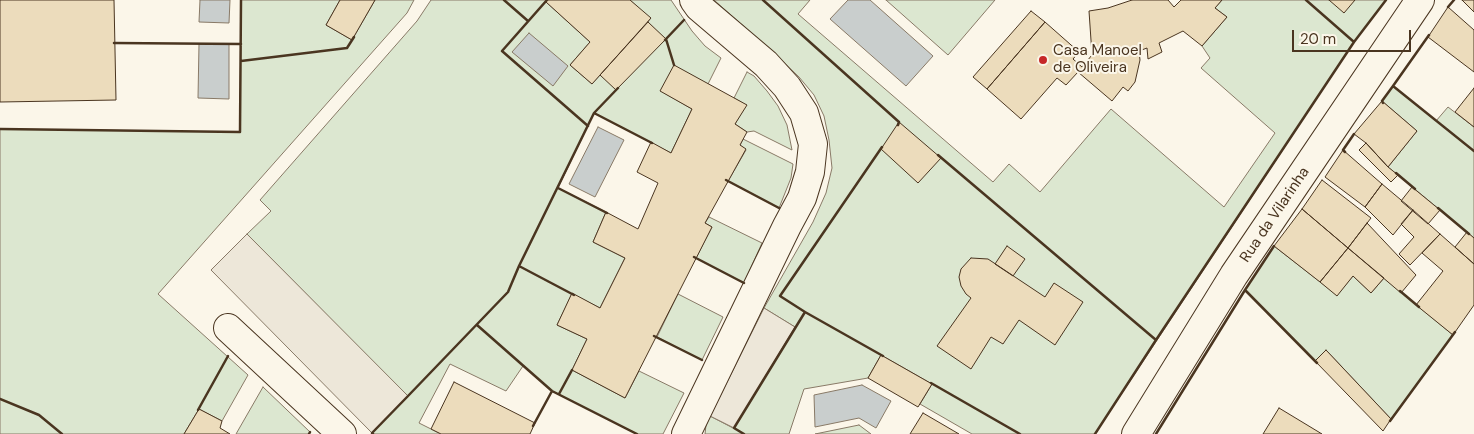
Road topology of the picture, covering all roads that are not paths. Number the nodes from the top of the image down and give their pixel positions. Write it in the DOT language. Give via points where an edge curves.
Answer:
graph roads {
  1 [pos="694,0"];
  2 [pos="1420,0"];
  3 [pos="228,328"];
  4 [pos="342,434"];
  5 [pos="686,434"];
  6 [pos="1136,434"];
  1 -- 5 [label="street" via="787,87 804,113 813,144 810,172 802,198"];
  2 -- 6 [label="street, Rua da Vilarinha" via="1234,275"];
  3 -- 4 [label="street"];
}
